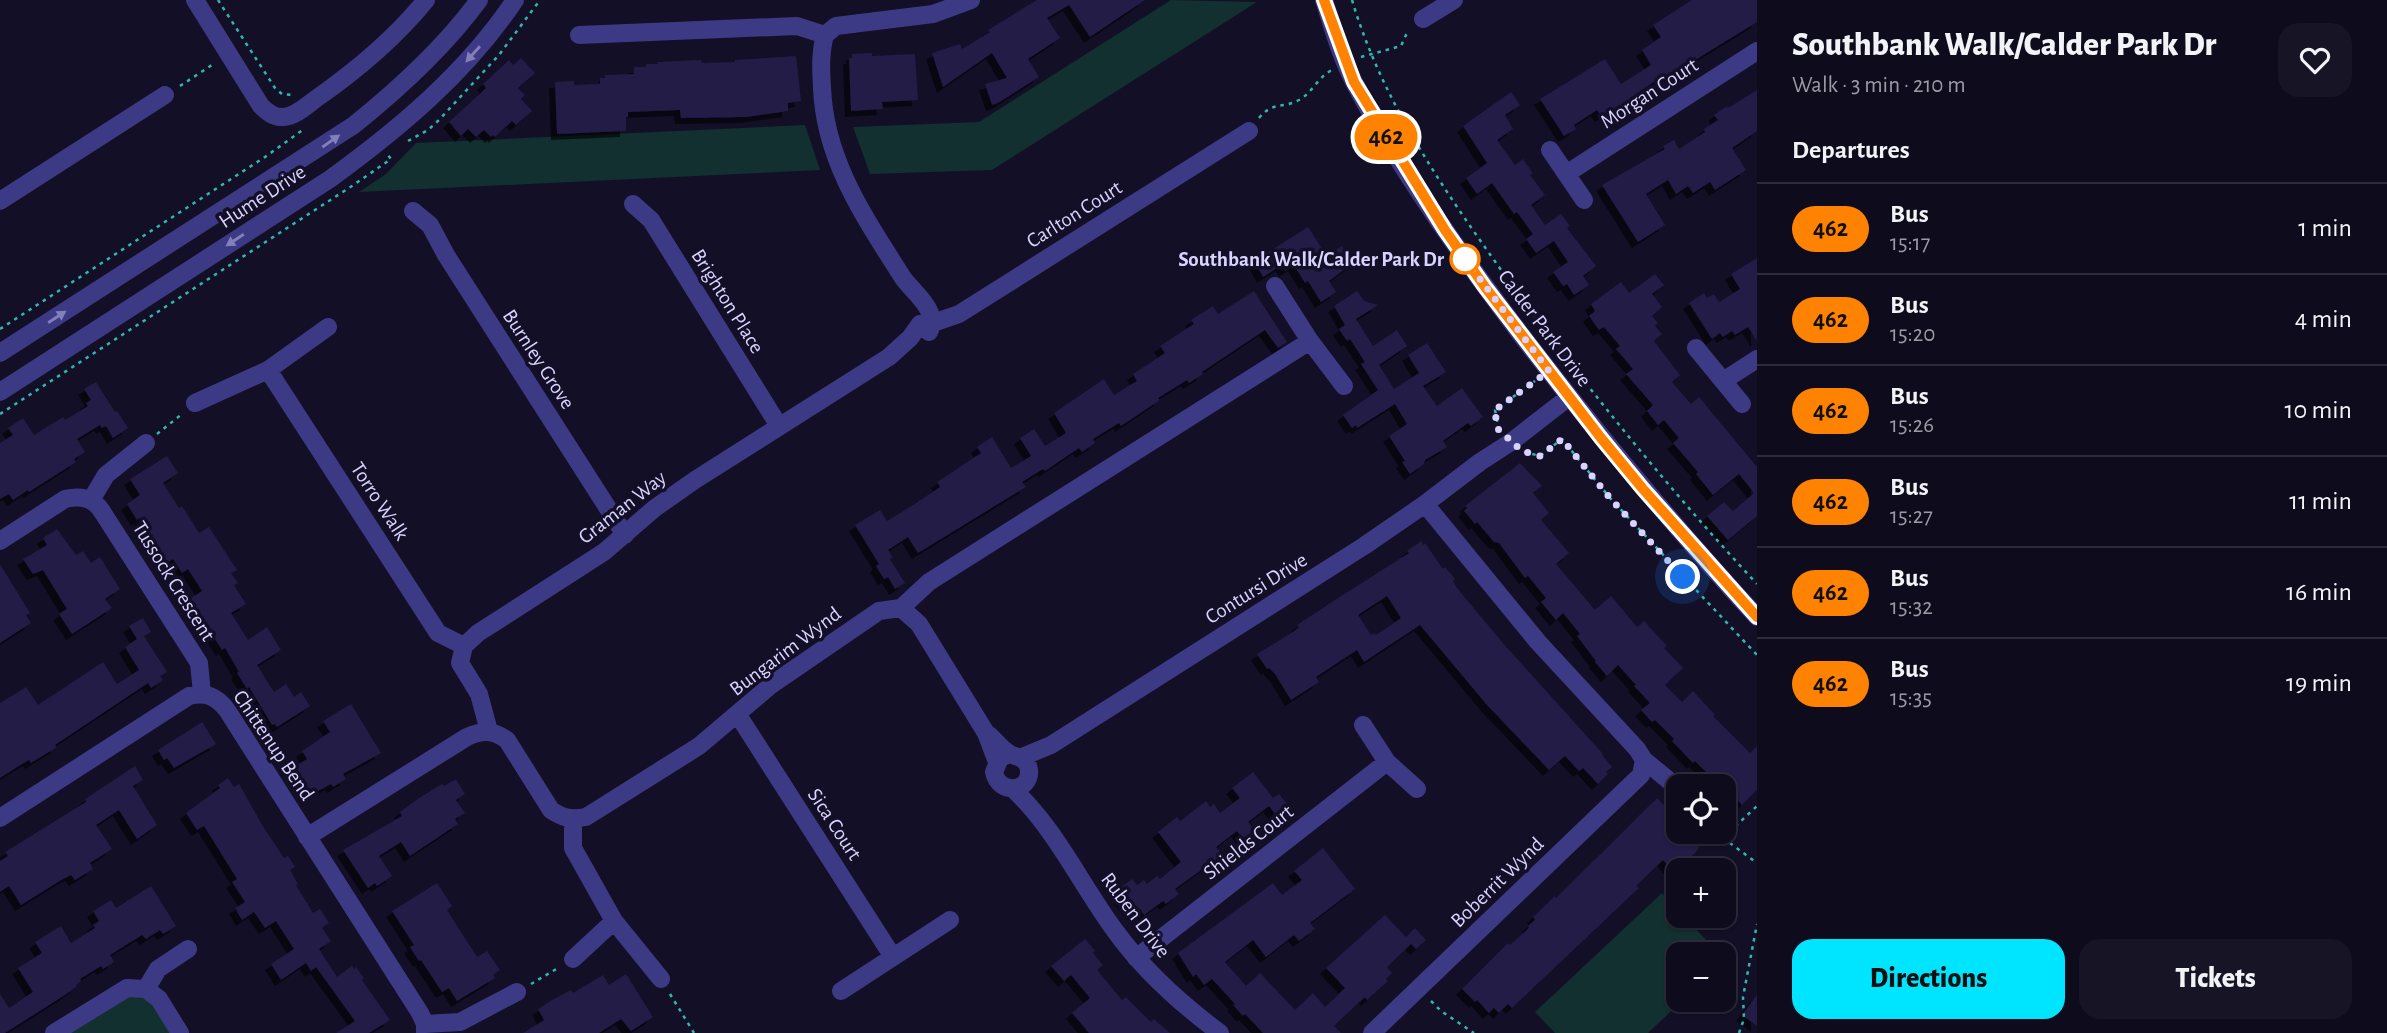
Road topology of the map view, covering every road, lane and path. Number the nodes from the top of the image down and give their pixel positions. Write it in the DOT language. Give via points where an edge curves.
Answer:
graph roads {
  1 [pos="194,0"];
  2 [pos="218,0"];
  3 [pos="426,0"];
  4 [pos="478,0"];
  5 [pos="515,0"];
  6 [pos="971,0"];
  7 [pos="1324,0"];
  8 [pos="1352,0"];
  9 [pos="1454,0"];
  10 [pos="1423,19"];
  11 [pos="825,35"];
  12 [pos="579,36"];
  13 [pos="1757,51"];
  14 [pos="229,54"];
  15 [pos="300,94"];
  16 [pos="165,95"];
  17 [pos="304,129"];
  18 [pos="1249,131"];
  19 [pos="1550,150"];
  20 [pos="387,155"];
  21 [pos="1566,174"];
  22 [pos="1584,200"];
  23 [pos="0,201"];
  24 [pos="633,204"];
  25 [pos="412,211"];
  26 [pos="1275,286"];
  27 [pos="926,323"];
  28 [pos="328,327"];
  29 [pos="0,329"];
  30 [pos="1310,341"];
  31 [pos="1696,348"];
  32 [pos="0,354"];
  33 [pos="1757,359"];
  34 [pos="268,370"];
  35 [pos="1549,371"];
  36 [pos="1723,381"];
  37 [pos="1344,386"];
  38 [pos="0,392"];
  39 [pos="1567,394"];
  40 [pos="195,403"];
  41 [pos="1742,404"];
  42 [pos="0,414"];
  43 [pos="779,426"];
  44 [pos="1507,436"];
  45 [pos="146,443"];
  46 [pos="1516,455"];
  47 [pos="1480,462"];
  48 [pos="91,500"];
  49 [pos="1425,504"];
  50 [pos="625,535"];
  51 [pos="0,541"];
  52 [pos="1757,584"];
  53 [pos="901,608"];
  54 [pos="1757,617"];
  55 [pos="464,646"];
  56 [pos="1757,655"];
  57 [pos="202,693"];
  58 [pos="738,715"];
  59 [pos="1363,725"];
  60 [pos="489,732"];
  61 [pos="1644,760"];
  62 [pos="1387,762"];
  63 [pos="1016,769"];
  64 [pos="1666,778"];
  65 [pos="1417,789"];
  66 [pos="1757,806"];
  67 [pos="0,818"];
  68 [pos="573,820"];
  69 [pos="1736,826"];
  70 [pos="307,837"];
  71 [pos="1731,844"];
  72 [pos="1757,863"];
  73 [pos="614,920"];
  74 [pos="950,920"];
  75 [pos="1757,924"];
  76 [pos="188,949"];
  77 [pos="893,957"];
  78 [pos="1136,958"];
  79 [pos="573,959"];
  80 [pos="661,979"];
  81 [pos="146,989"];
  82 [pos="841,990"];
  83 [pos="517,992"];
  84 [pos="1429,999"];
  85 [pos="425,1029"];
  86 [pos="54,1033"];
  87 [pos="180,1033"];
  88 [pos="694,1033"];
  89 [pos="1220,1033"];
  90 [pos="1372,1033"];
  91 [pos="1475,1033"];
  92 [pos="1739,1033"];
  1 -- 14 [label="street"];
  2 -- 15 [label="path" via="275,89 282,94"];
  3 -- 14 [label="street" via="373,54 286,117 268,113 261,106"];
  32 -- 4 [label="street, Hume Drive, one-way" via="354,125 437,50"];
  5 -- 38 [label="street, Hume Drive, one-way" via="451,79 378,144"];
  6 -- 11 [label="street" via="933,13 836,26"];
  7 -- 35 [label="street, Calder Park Drive" via="1354,82 1394,149 1445,230"];
  8 -- 52 [label="path" via="1393,104 1476,235 1602,406"];
  9 -- 10 [label="street"];
  11 -- 12 [label="street" via="797,26"];
  11 -- 27 [label="street" via="822,100 837,162 866,219 912,290"];
  13 -- 21 [label="street, Morgan Court"];
  14 -- 16 [label="path"];
  16 -- 23 [label="street"];
  17 -- 29 [label="path"];
  18 -- 27 [label="street, Carlton Court" via="958,314"];
  19 -- 21 [label="street"];
  20 -- 42 [label="path" via="391,159 352,186"];
  21 -- 22 [label="street"];
  24 -- 43 [label="street, Brighton Place" via="652,220"];
  25 -- 50 [label="street, Burnley Grove" via="430,225"];
  26 -- 30 [label="street"];
  27 -- 43 [label="street, Graman Way" via="888,357"];
  28 -- 34 [label="street"];
  30 -- 37 [label="street"];
  30 -- 53 [label="street, Bungarim Wynd" via="929,582"];
  31 -- 36 [label="street"];
  33 -- 36 [label="street"];
  34 -- 40 [label="street"];
  34 -- 55 [label="street, Torro Walk" via="438,633"];
  35 -- 39 [label="street, Calder Park Drive"];
  35 -- 44 [label="path" via="1495,410 1497,428"];
  36 -- 41 [label="street"];
  39 -- 44 [label="street, Contursi Drive"];
  39 -- 47 [label="street, Contursi Drive"];
  39 -- 54 [label="street, Calder Park Drive" via="1643,489"];
  40 -- 45 [label="path"];
  43 -- 50 [label="street, Graman Way" via="675,494"];
  44 -- 47 [label="street, Contursi Drive"];
  45 -- 48 [label="street" via="106,475"];
  46 -- 56 [label="path" via="1522,451 1540,456 1562,439 1610,498"];
  47 -- 49 [label="street, Contursi Drive"];
  48 -- 51 [label="street" via="65,499"];
  48 -- 57 [label="street, Tussock Crescent" via="199,663"];
  49 -- 61 [label="street" via="1538,642"];
  49 -- 63 [label="street, Contursi Drive"];
  50 -- 55 [label="street, Graman Way"];
  53 -- 58 [label="street, Bungarim Wynd" via="879,611 771,685"];
  53 -- 63 [label="street, Ruben Drive" via="919,624 986,733"];
  55 -- 60 [label="street" via="460,663 480,694"];
  57 -- 67 [label="street, Chittenup Bend" via="189,696"];
  57 -- 70 [label="street, Chittenup Bend" via="214,696 227,710"];
  58 -- 68 [label="street, Bungarim Wynd" via="687,753 586,817"];
  58 -- 77 [label="street, Sica Court"];
  59 -- 62 [label="street"];
  60 -- 68 [label="street" via="507,740 551,810"];
  60 -- 70 [label="street" via="467,737"];
  61 -- 64 [label="street"];
  61 -- 90 [label="street, Boberrit Wynd" via="1641,775"];
  62 -- 65 [label="street"];
  62 -- 78 [label="street, Shields Court"];
  63 -- 78 [label="street, Ruben Drive" via="1035,809"];
  66 -- 69 [label="path"];
  68 -- 73 [label="street" via="573,848"];
  70 -- 85 [label="street, Chittenup Bend" via="420,1013"];
  71 -- 72 [label="path"];
  73 -- 79 [label="street"];
  73 -- 80 [label="street"];
  74 -- 77 [label="street"];
  75 -- 92 [label="path"];
  76 -- 81 [label="street" via="158,969"];
  77 -- 82 [label="street"];
  78 -- 89 [label="street, Ruben Drive" via="1184,1006"];
  79 -- 83 [label="path"];
  80 -- 88 [label="path"];
  81 -- 86 [label="street" via="127,988"];
  81 -- 87 [label="street" via="159,999"];
  83 -- 85 [label="street" via="460,1022"];
  84 -- 91 [label="path"];
}
